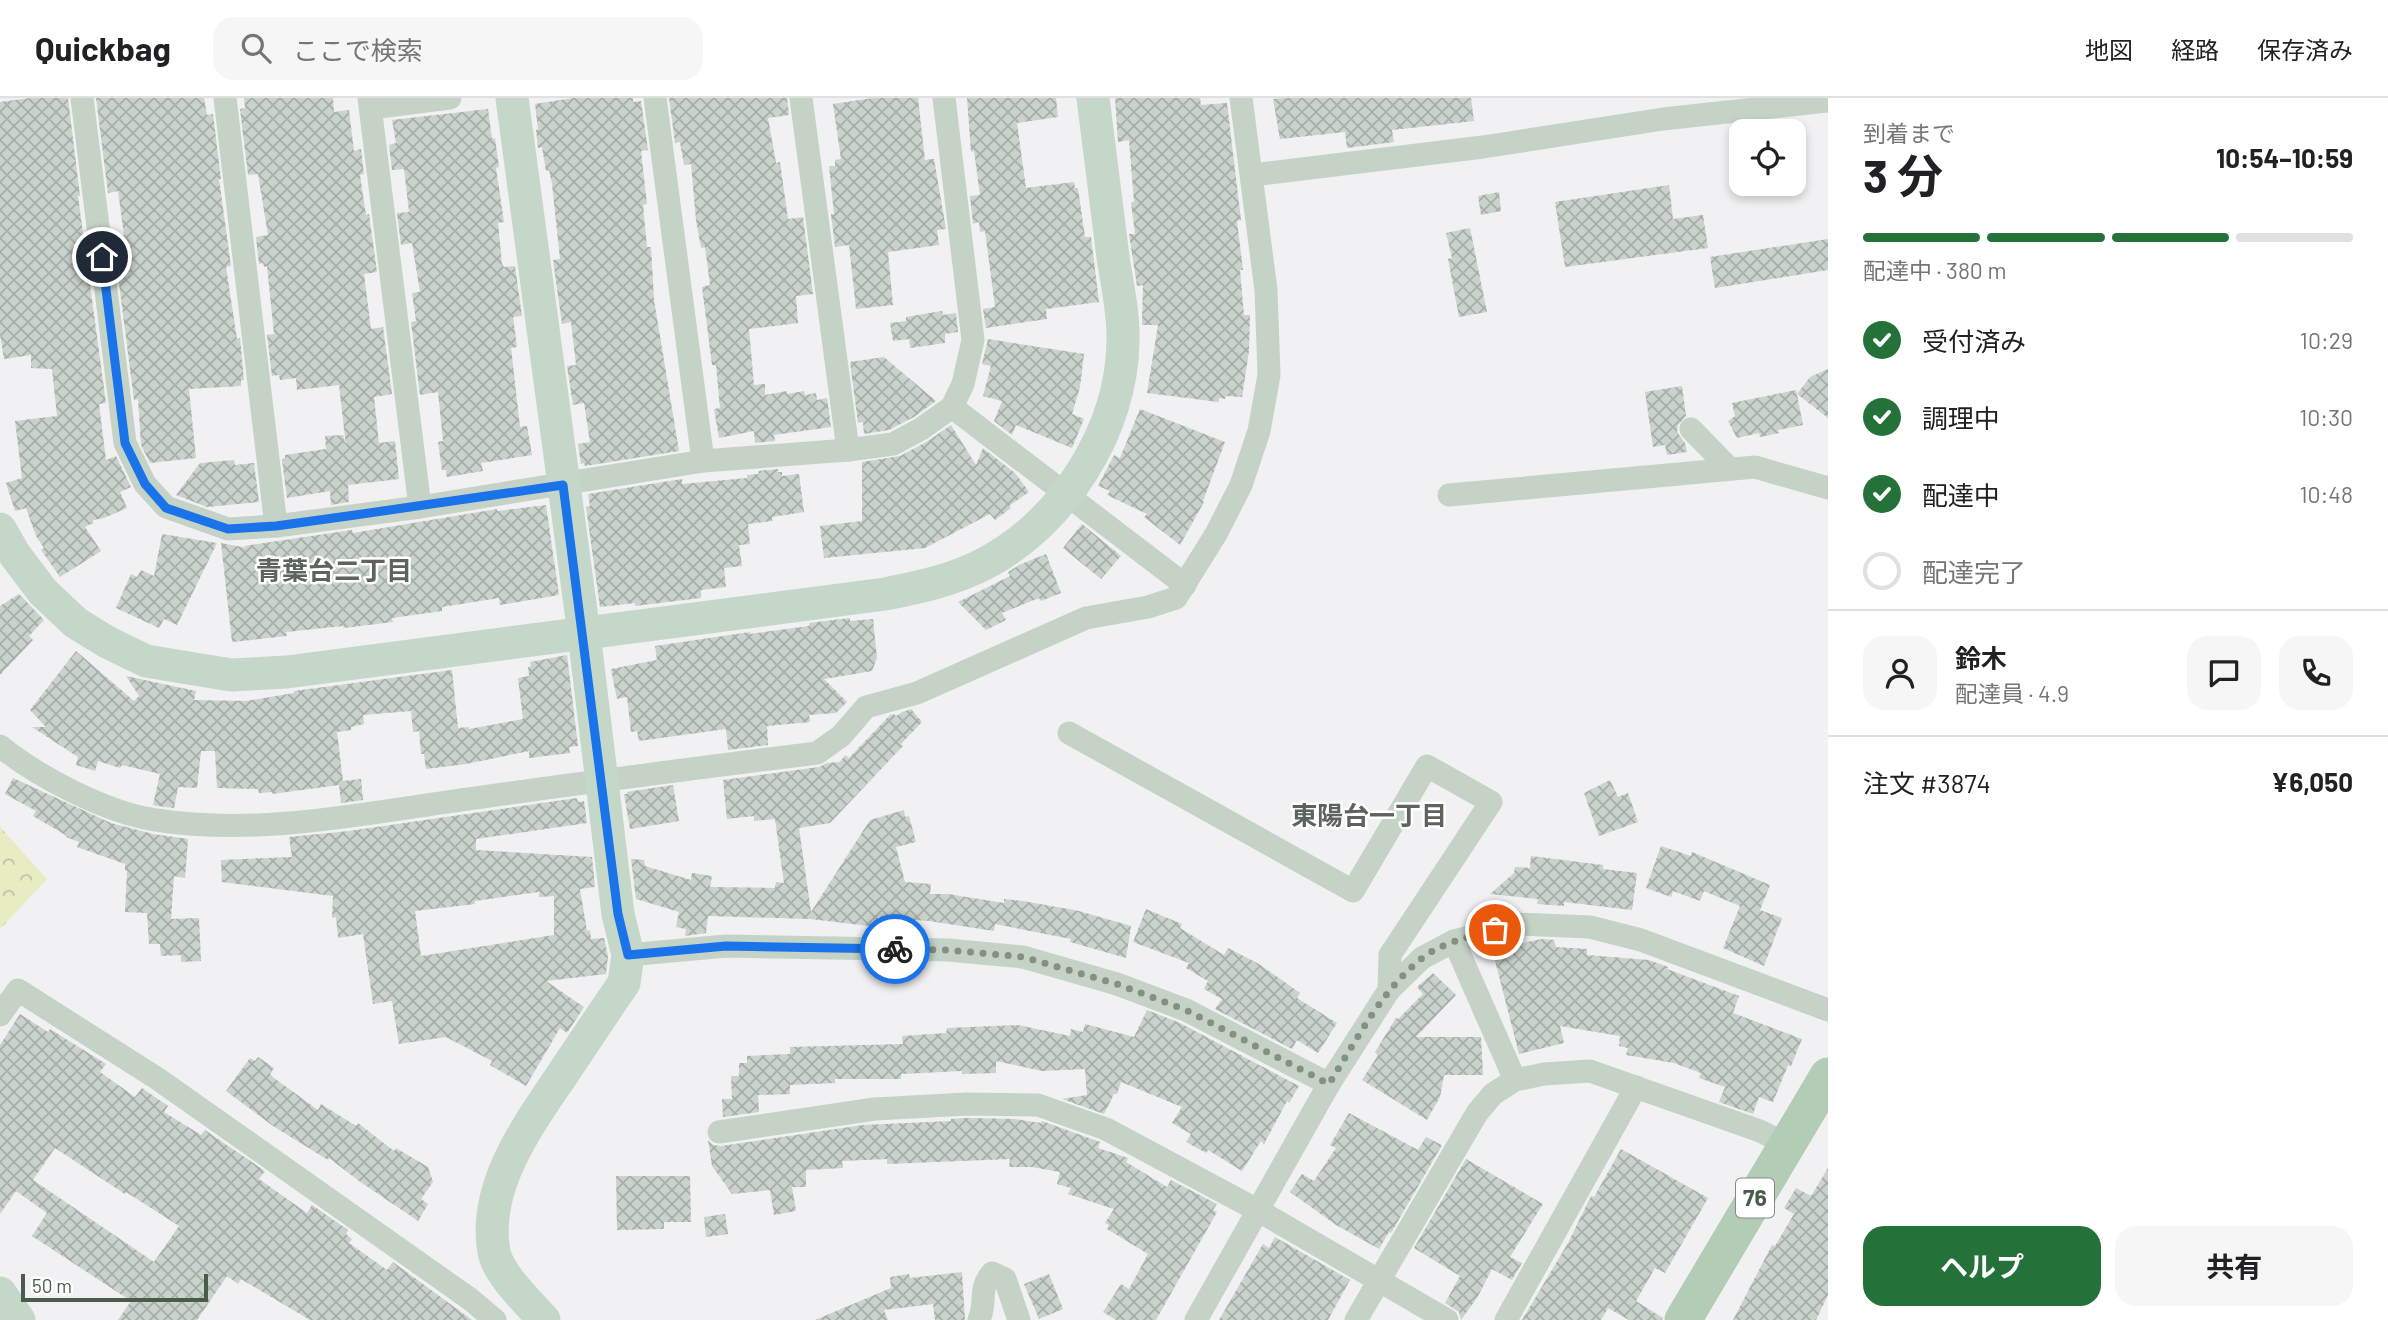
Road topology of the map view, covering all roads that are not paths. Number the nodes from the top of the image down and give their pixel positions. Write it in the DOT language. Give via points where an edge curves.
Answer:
graph roads {
  1 [pos="82,98"];
  2 [pos="225,98"];
  3 [pos="450,98"];
  4 [pos="512,98"];
  5 [pos="655,98"];
  6 [pos="801,98"];
  7 [pos="944,98"];
  8 [pos="1093,98"];
  9 [pos="1241,98"];
  10 [pos="1828,101"];
  11 [pos="370,103"];
  12 [pos="1661,109"];
  13 [pos="1252,175"];
  14 [pos="952,407"];
  15 [pos="1691,429"];
  16 [pos="848,450"];
  17 [pos="702,461"];
  18 [pos="1728,467"];
  19 [pos="563,485"];
  20 [pos="1828,488"];
  21 [pos="1067,493"];
  22 [pos="1449,495"];
  23 [pos="420,507"];
  24 [pos="276,526"];
  25 [pos="0,529"];
  26 [pos="1185,585"];
  27 [pos="584,634"];
  28 [pos="1069,733"];
  29 [pos="0,746"];
  30 [pos="602,780"];
  31 [pos="1454,941"];
  32 [pos="628,955"];
  33 [pos="1389,990"];
  34 [pos="1828,1010"];
  35 [pos="0,1015"];
  36 [pos="1828,1076"];
  37 [pos="1515,1080"];
  38 [pos="1329,1084"];
  39 [pos="1636,1087"];
  40 [pos="719,1132"];
  41 [pos="1786,1144"];
  42 [pos="1259,1211"];
  43 [pos="1378,1282"];
  44 [pos="0,1293"];
  45 [pos="19,1320"];
  46 [pos="495,1320"];
  47 [pos="544,1320"];
  48 [pos="979,1320"];
  49 [pos="1019,1320"];
  50 [pos="1196,1320"];
  51 [pos="1356,1320"];
  52 [pos="1447,1320"];
  53 [pos="1506,1320"];
  54 [pos="1683,1320"];
  1 -- 24 [label="street" via="125,443 145,484 166,508 228,529"];
  2 -- 24 [label="street"];
  3 -- 11 [label="street"];
  4 -- 19 [label="street"];
  5 -- 17 [label="street"];
  6 -- 16 [label="street"];
  7 -- 14 [label="street" via="973,340 963,384"];
  8 -- 21 [label="street" via="1123,341 1116,400 1088,461"];
  9 -- 13 [label="street"];
  10 -- 12 [label="street"];
  11 -- 23 [label="street"];
  12 -- 13 [label="street" via="1483,148"];
  13 -- 26 [label="street" via="1266,290 1269,375 1259,431 1241,485"];
  14 -- 16 [label="street" via="892,444"];
  14 -- 21 [label="street"];
  15 -- 18 [label="street"];
  16 -- 17 [label="street"];
  17 -- 19 [label="street"];
  18 -- 20 [label="street" via="1755,467"];
  18 -- 22 [label="street"];
  19 -- 23 [label="street"];
  19 -- 27 [label="street"];
  21 -- 26 [label="street"];
  21 -- 27 [label="street" via="1030,533 987,563 940,583"];
  23 -- 24 [label="street"];
  25 -- 27 [label="street" via="43,592 76,623 146,661 231,675 287,672"];
  26 -- 30 [label="street" via="1176,598 1086,618 917,693 866,706 841,736 817,753"];
  27 -- 30 [label="street"];
  28 -- 33 [label="street" via="1353,891 1427,766 1492,802 1390,955"];
  29 -- 30 [label="street" via="23,764 116,810 155,820 207,825 274,826"];
  30 -- 32 [label="street" via="618,914"];
  31 -- 33 [label="street" via="1422,958"];
  31 -- 34 [label="street" via="1516,924 1590,927 1642,940"];
  31 -- 37 [label="street"];
  32 -- 38 [label="street" via="726,946 948,950 1023,957 1186,1010"];
  32 -- 47 [label="street" via="624,983 523,1133 499,1190 493,1220 494,1254 512,1284"];
  33 -- 38 [label="street"];
  35 -- 46 [label="street" via="18,990 158,1079"];
  36 -- 41 [label="main road, 76"];
  37 -- 39 [label="street" via="1590,1072"];
  37 -- 43 [label="street" via="1493,1094 1477,1113"];
  38 -- 42 [label="street"];
  39 -- 41 [label="street"];
  39 -- 53 [label="street"];
  40 -- 42 [label="street" via="875,1109 1038,1105 1106,1129"];
  41 -- 54 [label="main road, 76"];
  42 -- 43 [label="street"];
  42 -- 50 [label="street"];
  43 -- 51 [label="street"];
  43 -- 52 [label="street"];
  44 -- 45 [label="street"];
  48 -- 49 [label="street" via="984,1282 992,1273 1005,1279"];
}
